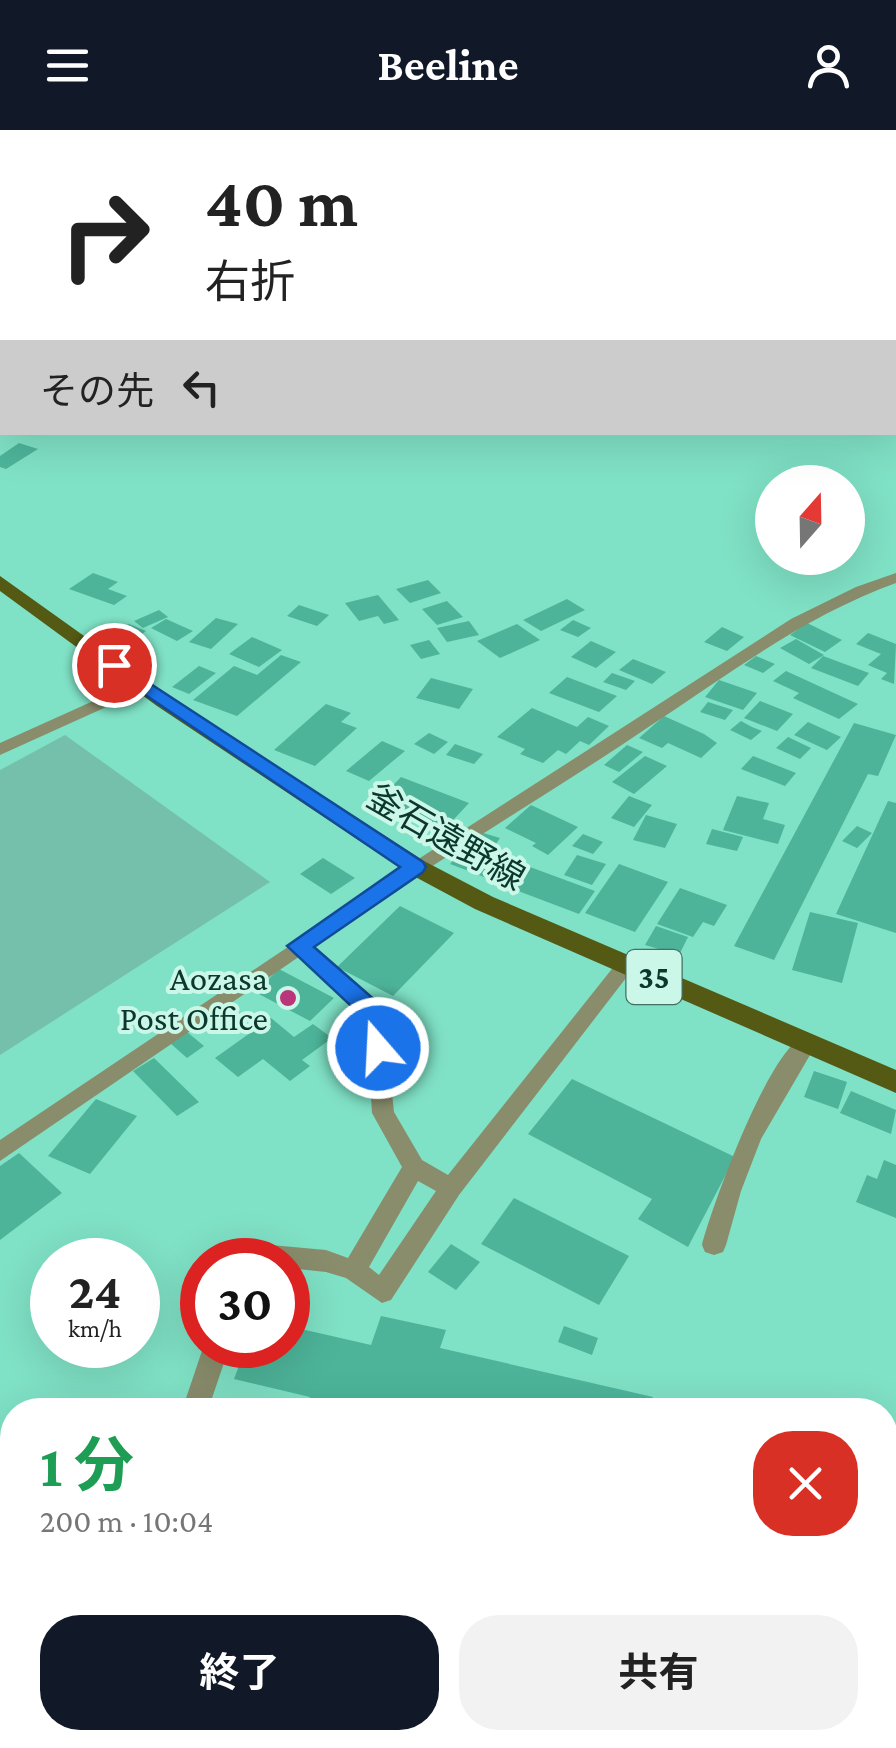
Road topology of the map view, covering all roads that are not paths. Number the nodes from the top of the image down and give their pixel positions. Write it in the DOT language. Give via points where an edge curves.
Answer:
graph roads {
  1 [pos="896,578"];
  2 [pos="0,582"];
  3 [pos="140,685"];
  4 [pos="0,750"];
  5 [pos="416,867"];
  6 [pos="298,946"];
  7 [pos="626,965"];
  8 [pos="806,1043"];
  9 [pos="896,1082"];
  10 [pos="0,1152"];
  11 [pos="414,1167"];
  12 [pos="451,1188"];
  13 [pos="714,1245"];
  14 [pos="310,1259"];
  15 [pos="354,1270"];
  16 [pos="209,1368"];
  17 [pos="199,1398"];
  1 -- 5 [label="street" via="855,590 782,630"];
  2 -- 3 [label="main road, 釜石遠野線 / 35"];
  3 -- 4 [label="street"];
  3 -- 5 [label="main road, 釜石遠野線 / 35"];
  5 -- 6 [label="street"];
  5 -- 7 [label="main road, 釜石遠野線 / 35"];
  6 -- 10 [label="street"];
  6 -- 11 [label="street" via="376,1015 383,1113"];
  7 -- 8 [label="main road, 釜石遠野線 / 35"];
  7 -- 12 [label="street"];
  8 -- 9 [label="main road, 釜石遠野線 / 35"];
  8 -- 13 [label="street" via="768,1098 722,1206"];
  11 -- 12 [label="street"];
  11 -- 15 [label="street"];
  12 -- 15 [label="street" via="382,1292"];
  14 -- 15 [label="street"];
  16 -- 17 [label="street"];
}
